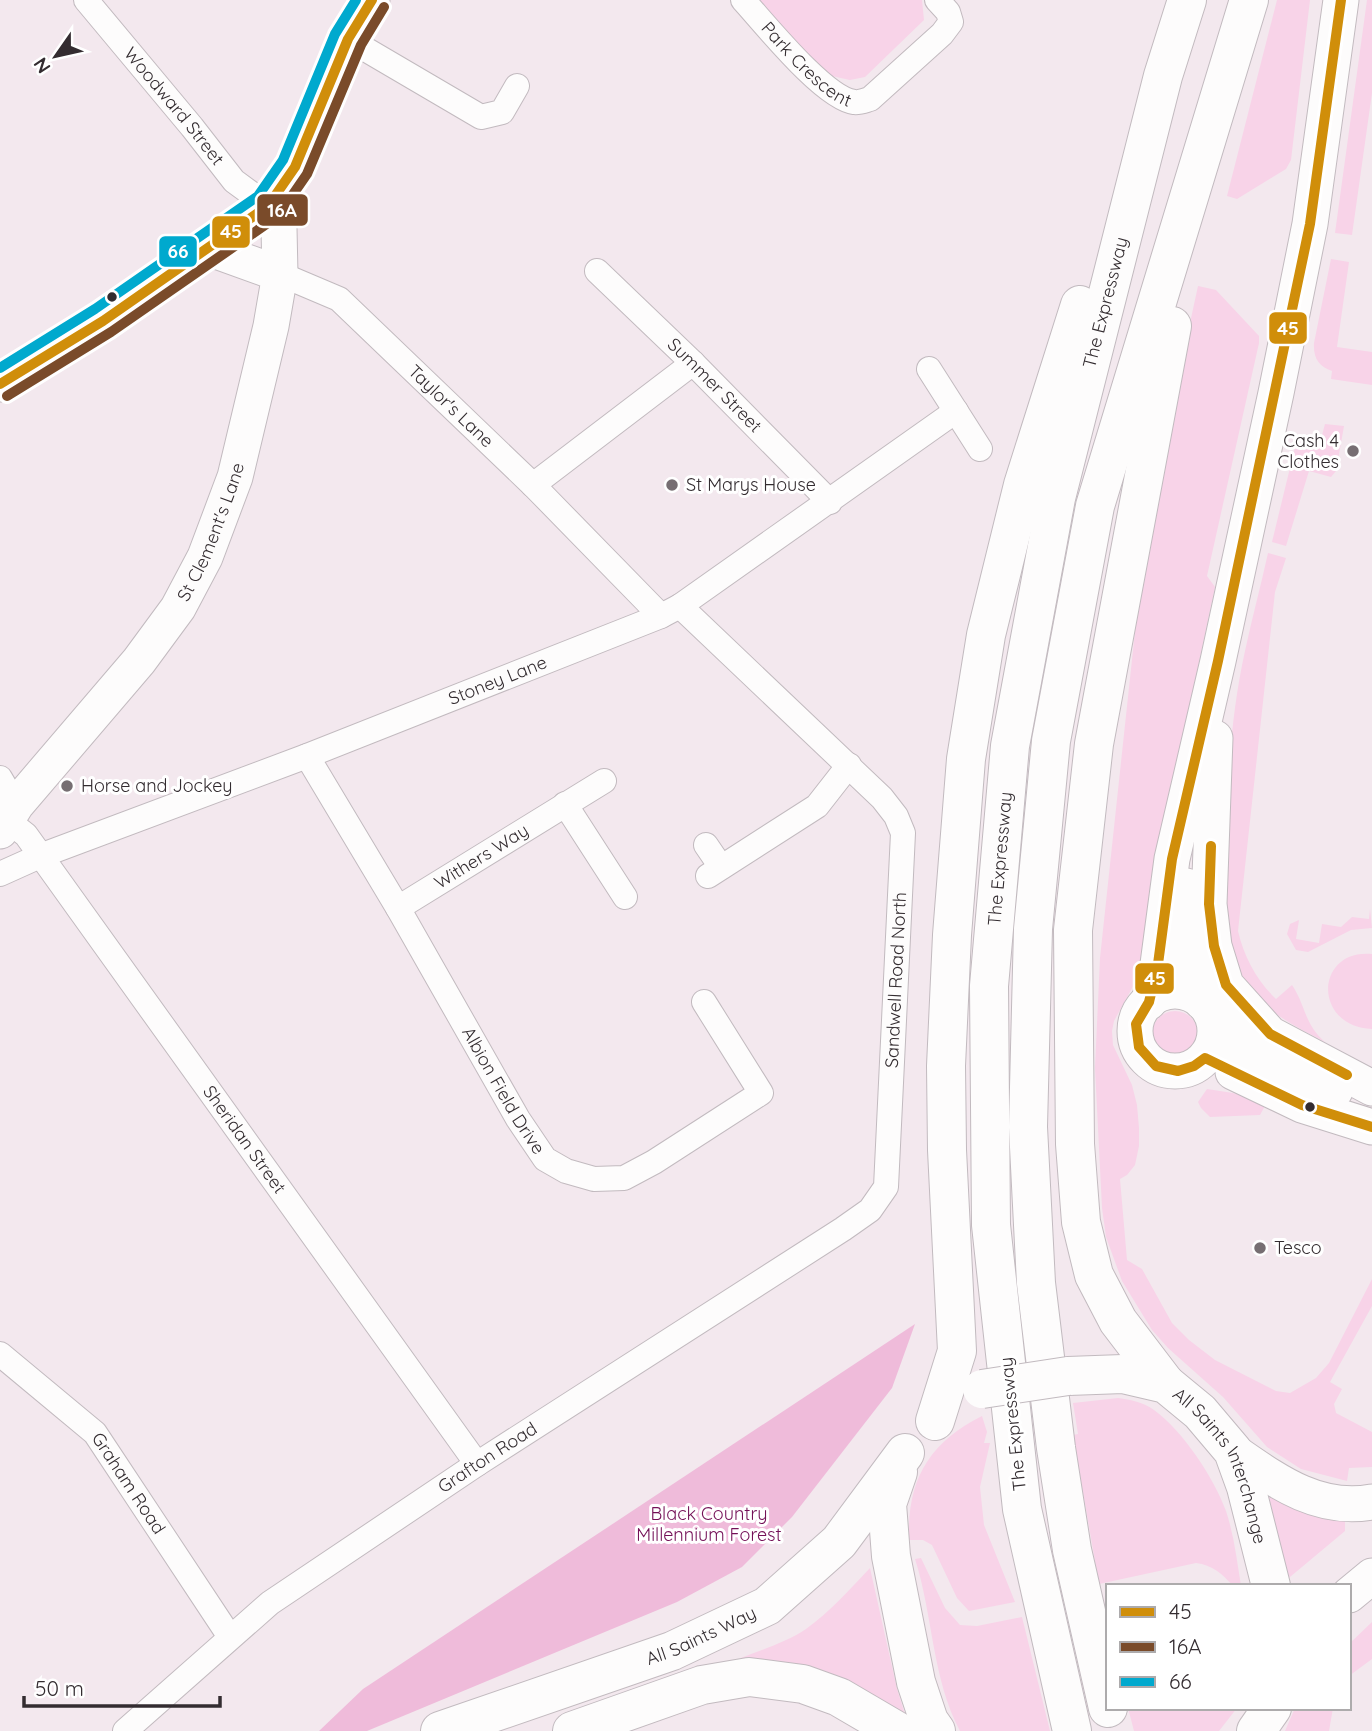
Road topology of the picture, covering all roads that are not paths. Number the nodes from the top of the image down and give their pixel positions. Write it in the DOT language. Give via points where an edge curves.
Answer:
graph roads {
  1 [pos="86,0"];
  2 [pos="372,0"];
  3 [pos="743,0"];
  4 [pos="937,0"];
  5 [pos="1187,0"];
  6 [pos="1249,0"];
  7 [pos="1341,0"];
  8 [pos="348,39"];
  9 [pos="1163,76"];
  10 [pos="517,86"];
  11 [pos="1212,125"];
  12 [pos="268,206"];
  13 [pos="208,248"];
  14 [pos="597,271"];
  15 [pos="280,274"];
  16 [pos="693,363"];
  17 [pos="929,369"];
  18 [pos="0,384"];
  19 [pos="956,411"];
  20 [pos="981,449"];
  21 [pos="533,485"];
  22 [pos="830,502"];
  23 [pos="671,611"];
  24 [pos="1218,661"];
  25 [pos="307,756"];
  26 [pos="849,765"];
  27 [pos="1192,770"];
  28 [pos="604,780"];
  29 [pos="565,804"];
  30 [pos="6,809"];
  31 [pos="706,845"];
  32 [pos="40,856"];
  33 [pos="0,874"];
  34 [pos="625,897"];
  35 [pos="398,908"];
  36 [pos="704,1002"];
  37 [pos="1149,1002"];
  38 [pos="1206,1007"];
  39 [pos="1205,1058"];
  40 [pos="1372,1088"];
  41 [pos="1372,1101"];
  42 [pos="1372,1127"];
  43 [pos="870,1210"];
  44 [pos="0,1354"];
  45 [pos="1166,1384"];
  46 [pos="935,1421"];
  47 [pos="1233,1451"];
  48 [pos="905,1453"];
  49 [pos="477,1464"];
  50 [pos="1372,1502"];
  51 [pos="1372,1576"];
  52 [pos="1270,1584"];
  53 [pos="1351,1593"];
  54 [pos="230,1637"];
  55 [pos="1106,1699"];
  56 [pos="1109,1710"];
  57 [pos="125,1731"];
  58 [pos="440,1731"];
  59 [pos="572,1731"];
  60 [pos="897,1731"];
  61 [pos="936,1731"];
  62 [pos="1072,1731"];
  63 [pos="1114,1731"];
  1 -- 12 [label="street, Woodward Street" via="234,181"];
  2 -- 8 [label="street"];
  3 -- 4 [label="street, Park Crescent" via="803,68 855,103 870,99 942,34 951,22"];
  5 -- 9 [label="highway, The Expressway"];
  6 -- 11 [label="highway"];
  7 -- 24 [label="street" via="1310,224"];
  8 -- 10 [label="street" via="481,117 502,111"];
  8 -- 12 [label="street" via="295,167"];
  9 -- 46 [label="highway" via="1088,279 1023,485 986,635 966,760 948,1027 947,1150 957,1351"];
  9 -- 62 [label="highway, The Expressway" via="1056,498 1010,746 989,986 991,1225 1022,1509"];
  11 -- 45 [label="highway" via="1094,744 1073,930 1075,1144 1081,1222 1094,1275 1118,1321"];
  11 -- 55 [label="highway" via="1095,506 1051,741 1033,929 1028,1127 1035,1283 1072,1550"];
  12 -- 13 [label="street"];
  12 -- 15 [label="street, St Clement's Lane" via="279,228"];
  13 -- 15 [label="street, Taylor's Lane"];
  13 -- 18 [label="street" via="103,321"];
  14 -- 16 [label="street, Summer Street"];
  15 -- 21 [label="street, Taylor's Lane" via="339,299"];
  15 -- 30 [label="street, St Clement's Lane" via="235,477 205,556 178,608 139,662"];
  16 -- 21 [label="street"];
  16 -- 22 [label="street, Summer Street"];
  17 -- 19 [label="street"];
  19 -- 20 [label="street"];
  19 -- 22 [label="street, Stoney Lane"];
  21 -- 23 [label="street, Taylor's Lane"];
  22 -- 23 [label="street, Stoney Lane"];
  23 -- 25 [label="street, Stoney Lane"];
  23 -- 26 [label="street, Sandwell Road North"];
  24 -- 27 [label="street"];
  24 -- 40 [label="street" via="1209,904 1214,946 1226,985 1270,1034"];
  25 -- 32 [label="street, Stoney Lane"];
  25 -- 35 [label="street, Albion Field Drive"];
  26 -- 31 [label="street" via="817,806 715,871"];
  26 -- 43 [label="street, Sandwell Road North" via="882,798 903,833 886,1187"];
  27 -- 37 [label="street"];
  27 -- 38 [label="street" via="1186,893 1189,974"];
  28 -- 29 [label="street, Withers Way"];
  29 -- 34 [label="street"];
  29 -- 35 [label="street, Withers Way"];
  30 -- 32 [label="street, Sheridan Street"];
  32 -- 33 [label="street, Stoney Lane"];
  32 -- 49 [label="street, Sheridan Street"];
  35 -- 36 [label="street, Albion Field Drive" via="518,1119 545,1159 566,1171 594,1178 624,1178 761,1093"];
  37 -- 38 [label="street" via="1161,994 1181,992"];
  37 -- 39 [label="street" via="1136,1031 1139,1047 1149,1061 1178,1071"];
  38 -- 39 [label="street" via="1215,1038"];
  38 -- 41 [label="street" via="1243,1052 1327,1088"];
  39 -- 42 [label="street" via="1302,1105"];
  43 -- 49 [label="street, Grafton Road"];
  44 -- 54 [label="street, Graham Road" via="95,1433"];
  45 -- 46 [label="highway, All Saints Interchange, bridge" via="1124,1374 1069,1376 982,1389 960,1399"];
  45 -- 47 [label="highway, All Saints Interchange" via="1200,1412"];
  46 -- 48 [label="highway, All Saints Interchange"];
  47 -- 50 [label="street" via="1287,1487 1340,1503"];
  47 -- 52 [label="highway, All Saints Interchange"];
  48 -- 58 [label="highway, All Saints Way" via="839,1542 767,1606 672,1651"];
  48 -- 61 [label="highway, All Saints Interchange" via="887,1504 891,1556 916,1682"];
  49 -- 54 [label="street, Grafton Road" via="270,1603"];
  51 -- 53 [label="street"];
  54 -- 57 [label="street, Grafton Road"];
  56 -- 63 [label="highway"];
  59 -- 60 [label="highway" via="702,1685 749,1677 827,1692"];
}
